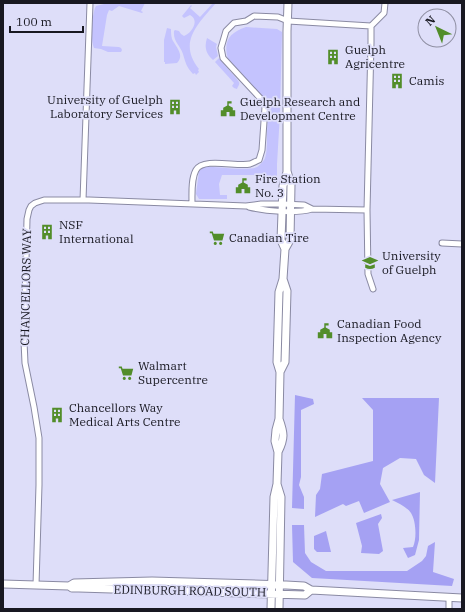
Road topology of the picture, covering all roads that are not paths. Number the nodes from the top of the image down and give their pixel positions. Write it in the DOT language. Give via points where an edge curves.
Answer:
graph roads {
  1 [pos="90,3"];
  2 [pos="288,3"];
  3 [pos="384,3"];
  4 [pos="288,21"];
  5 [pos="371,26"];
  6 [pos="83,200"];
  7 [pos="192,204"];
  8 [pos="286,208"];
  9 [pos="367,210"];
  10 [pos="442,243"];
  11 [pos="462,244"];
  12 [pos="373,289"];
  13 [pos="277,484"];
  14 [pos="3,584"];
  15 [pos="271,584"];
  16 [pos="36,585"];
  17 [pos="279,585"];
  18 [pos="69,586"];
  19 [pos="310,590"];
  20 [pos="271,593"];
  21 [pos="279,594"];
  22 [pos="449,598"];
  23 [pos="462,598"];
  24 [pos="271,609"];
  25 [pos="279,609"];
  26 [pos="448,609"];
  1 -- 6 [label="street"];
  2 -- 4 [label="main road"];
  3 -- 5 [label="street" via="384,13"];
  4 -- 5 [label="street"];
  4 -- 7 [label="street" via="278,17 254,16 234,24 226,31 221,48 223,58 261,99 265,107 262,150 258,160 250,164 204,163 197,168 194,175"];
  4 -- 8 [label="main road" via="287,171 291,186"];
  5 -- 9 [label="street"];
  6 -- 7 [label="street, CHANCELLORS WAY"];
  6 -- 16 [label="street, CHANCELLORS WAY" via="39,201 31,206 27,219 25,363 39,438"];
  7 -- 8 [label="street, CHANCELLORS WAY" via="261,204"];
  8 -- 9 [label="street, CHANCELLORS WAY" via="304,212 312,209"];
  8 -- 13 [label="main road" via="290,240 285,249 277,327 277,362 280,372 279,419 283,430 283,441 278,452"];
  9 -- 12 [label="street" via="368,274"];
  10 -- 11 [label="street"];
  13 -- 15 [label="main road" via="274,497"];
  13 -- 17 [label="main road" via="281,497"];
  14 -- 16 [label="main road, EDINBURGH ROAD SOUTH"];
  15 -- 17 [label="main road, EDINBURGH ROAD SOUTH"];
  15 -- 18 [label="main road, EDINBURGH ROAD SOUTH" via="152,581 74,583"];
  15 -- 20 [label="main road"];
  16 -- 18 [label="main road, EDINBURGH ROAD SOUTH"];
  17 -- 19 [label="main road, EDINBURGH ROAD SOUTH" via="304,586"];
  17 -- 21 [label="main road"];
  18 -- 20 [label="main road, EDINBURGH ROAD SOUTH"];
  19 -- 21 [label="main road, EDINBURGH ROAD SOUTH" via="305,595"];
  19 -- 22 [label="main road, EDINBURGH ROAD SOUTH"];
  20 -- 21 [label="main road, EDINBURGH ROAD SOUTH"];
  20 -- 24 [label="main road"];
  21 -- 25 [label="main road"];
  22 -- 23 [label="main road, EDINBURGH ROAD SOUTH"];
  22 -- 26 [label="street"];
}
